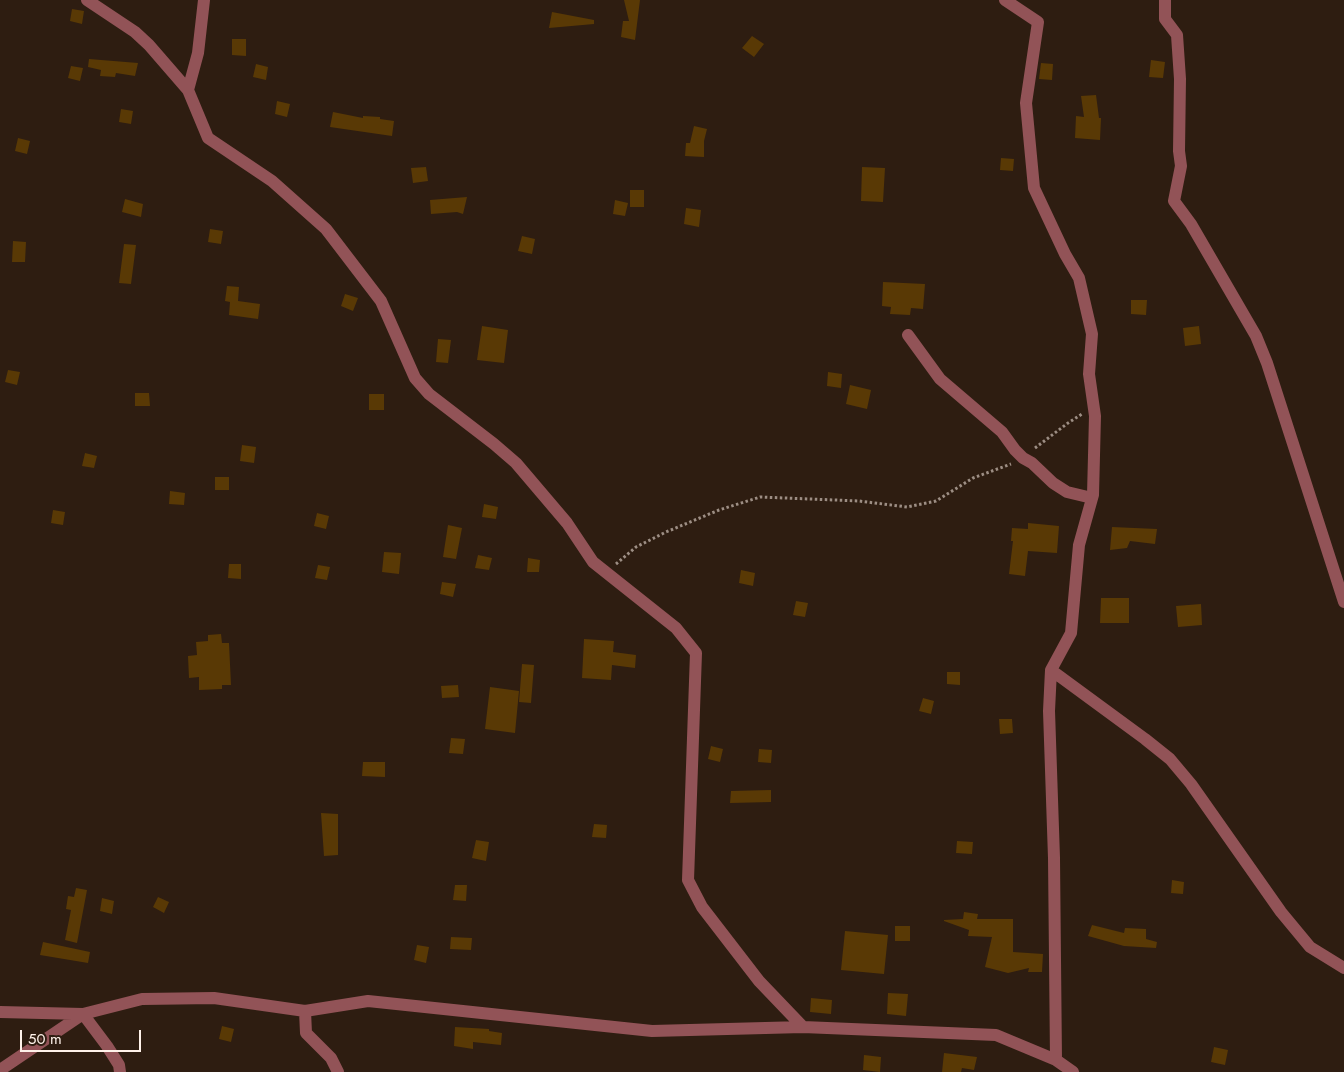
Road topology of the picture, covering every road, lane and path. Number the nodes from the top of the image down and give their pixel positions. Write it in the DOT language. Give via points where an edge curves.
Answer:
graph roads {
  1 [pos="87,0"];
  2 [pos="204,0"];
  3 [pos="1005,0"];
  4 [pos="1165,0"];
  5 [pos="188,90"];
  6 [pos="908,335"];
  7 [pos="1093,407"];
  8 [pos="1023,458"];
  9 [pos="1092,498"];
  10 [pos="606,572"];
  11 [pos="1344,602"];
  12 [pos="1051,670"];
  13 [pos="1344,968"];
  14 [pos="306,1011"];
  15 [pos="0,1012"];
  16 [pos="84,1014"];
  17 [pos="803,1027"];
  18 [pos="1056,1060"];
  19 [pos="0,1070"];
  20 [pos="120,1072"];
  21 [pos="338,1072"];
  22 [pos="1073,1072"];
  1 -- 5 [label="street" via="135,32"];
  2 -- 5 [label="street" via="198,53"];
  3 -- 7 [label="street" via="1038,22 1026,103 1034,188 1079,278 1087,307 1092,334 1089,374"];
  4 -- 11 [label="street" via="1165,19 1177,36 1180,79 1181,166 1174,201 1191,224 1256,336"];
  5 -- 10 [label="street" via="208,138 272,181 326,229 381,301 415,378 428,394 516,464 567,523 593,562"];
  6 -- 8 [label="street" via="940,379 1002,432"];
  7 -- 8 [label="path"];
  7 -- 9 [label="street"];
  8 -- 9 [label="street" via="1067,492"];
  8 -- 10 [label="path" via="973,478 936,501 907,508 859,501 760,497 719,510 643,543"];
  9 -- 12 [label="street" via="1080,545 1071,633"];
  10 -- 17 [label="street" via="676,628 696,653 688,880 702,907 759,981"];
  12 -- 13 [label="street" via="1170,760 1191,784 1280,912 1310,947"];
  12 -- 18 [label="street" via="1049,711"];
  14 -- 16 [label="street" via="214,998 151,998"];
  14 -- 17 [label="street" via="368,1001 652,1031"];
  14 -- 21 [label="street" via="306,1032 331,1058"];
  15 -- 16 [label="street"];
  16 -- 19 [label="street"];
  16 -- 20 [label="street" via="107,1046"];
  17 -- 18 [label="street" via="996,1036"];
  18 -- 22 [label="street"];
}
